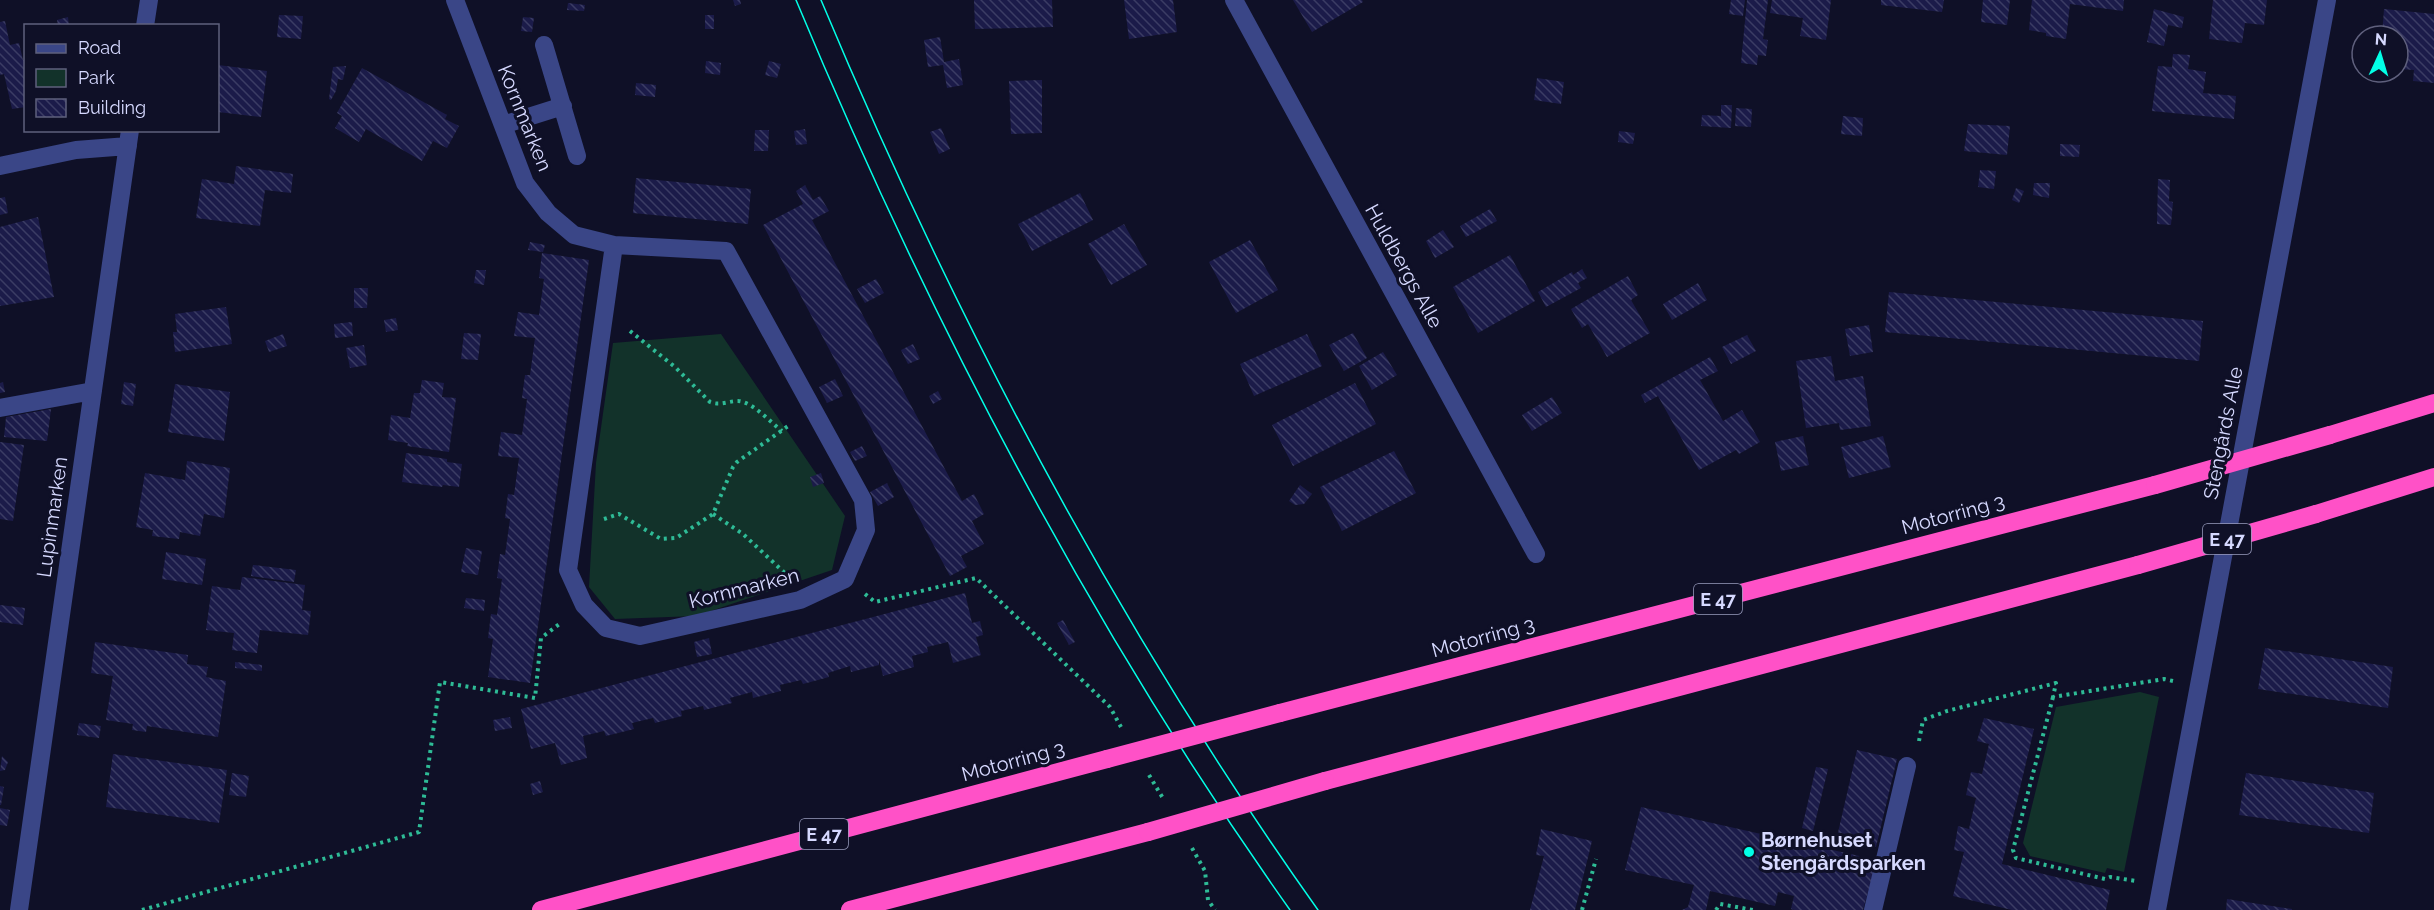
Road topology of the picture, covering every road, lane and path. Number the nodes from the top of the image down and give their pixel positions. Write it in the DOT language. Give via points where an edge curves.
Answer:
graph roads {
  1 [pos="148,0"];
  2 [pos="455,0"];
  3 [pos="1234,0"];
  4 [pos="2327,0"];
  5 [pos="145,24"];
  6 [pos="544,45"];
  7 [pos="563,106"];
  8 [pos="503,125"];
  9 [pos="129,138"];
  10 [pos="577,156"];
  11 [pos="0,166"];
  12 [pos="614,245"];
  13 [pos="603,316"];
  14 [pos="93,391"];
  15 [pos="2434,403"];
  16 [pos="0,408"];
  17 [pos="813,408"];
  18 [pos="782,431"];
  19 [pos="2434,477"];
  20 [pos="713,514"];
  21 [pos="574,524"];
  22 [pos="1536,554"];
  23 [pos="845,579"];
  24 [pos="800,600"];
  25 [pos="584,605"];
  26 [pos="2198,685"];
  27 [pos="2053,697"];
  28 [pos="1122,728"];
  29 [pos="1907,766"];
  30 [pos="1146,769"];
  31 [pos="1169,810"];
  32 [pos="1187,841"];
  33 [pos="1596,859"];
  34 [pos="2119,879"];
  35 [pos="19,910"];
  36 [pos="142,910"];
  37 [pos="542,910"];
  38 [pos="850,910"];
  39 [pos="1215,910"];
  40 [pos="1582,910"];
  41 [pos="1716,910"];
  42 [pos="1753,910"];
  43 [pos="1873,910"];
  44 [pos="2157,910"];
  1 -- 5 [label="street"];
  2 -- 8 [label="street, Kornmarken"];
  3 -- 22 [label="street, Huldbergs Alle"];
  4 -- 26 [label="street, Stengårds Alle"];
  6 -- 7 [label="street"];
  7 -- 8 [label="street"];
  7 -- 10 [label="street"];
  8 -- 12 [label="street, Kornmarken" via="525,183 548,213 574,235"];
  9 -- 11 [label="street"];
  9 -- 14 [label="street, Lupinmarken"];
  12 -- 13 [label="street, Kornmarken"];
  12 -- 17 [label="street, Kornmarken" via="726,251"];
  13 -- 18 [label="path" via="621,324 710,402 744,402"];
  13 -- 21 [label="street, Kornmarken"];
  14 -- 16 [label="street"];
  14 -- 35 [label="street, Lupinmarken"];
  15 -- 37 [label="highway, Motorring 3 / E 47, bridge" via="2155,485"];
  17 -- 18 [label="path"];
  17 -- 23 [label="street, Kornmarken" via="863,500 866,530"];
  18 -- 20 [label="path" via="733,467"];
  19 -- 38 [label="highway, E 47, bridge" via="2138,565"];
  20 -- 21 [label="path" via="667,540 619,514"];
  20 -- 24 [label="path" via="777,564 794,582"];
  21 -- 25 [label="street, Kornmarken" via="568,570"];
  23 -- 24 [label="street, Kornmarken"];
  23 -- 28 [label="path" via="875,602 976,578 1110,707"];
  24 -- 25 [label="street, Kornmarken" via="640,636 606,628"];
  25 -- 36 [label="path" via="541,638 535,698 440,682 419,832"];
  26 -- 27 [label="path" via="2163,679"];
  26 -- 44 [label="street, Stengårds Alle"];
  27 -- 29 [label="path" via="2056,683 1923,720 1920,739"];
  27 -- 34 [label="path" via="2013,850 2016,858"];
  29 -- 43 [label="street"];
  30 -- 31 [label="path"];
  32 -- 39 [label="path" via="1205,871 1208,900"];
  33 -- 40 [label="path"];
  41 -- 42 [label="path" via="1720,904"];
}
